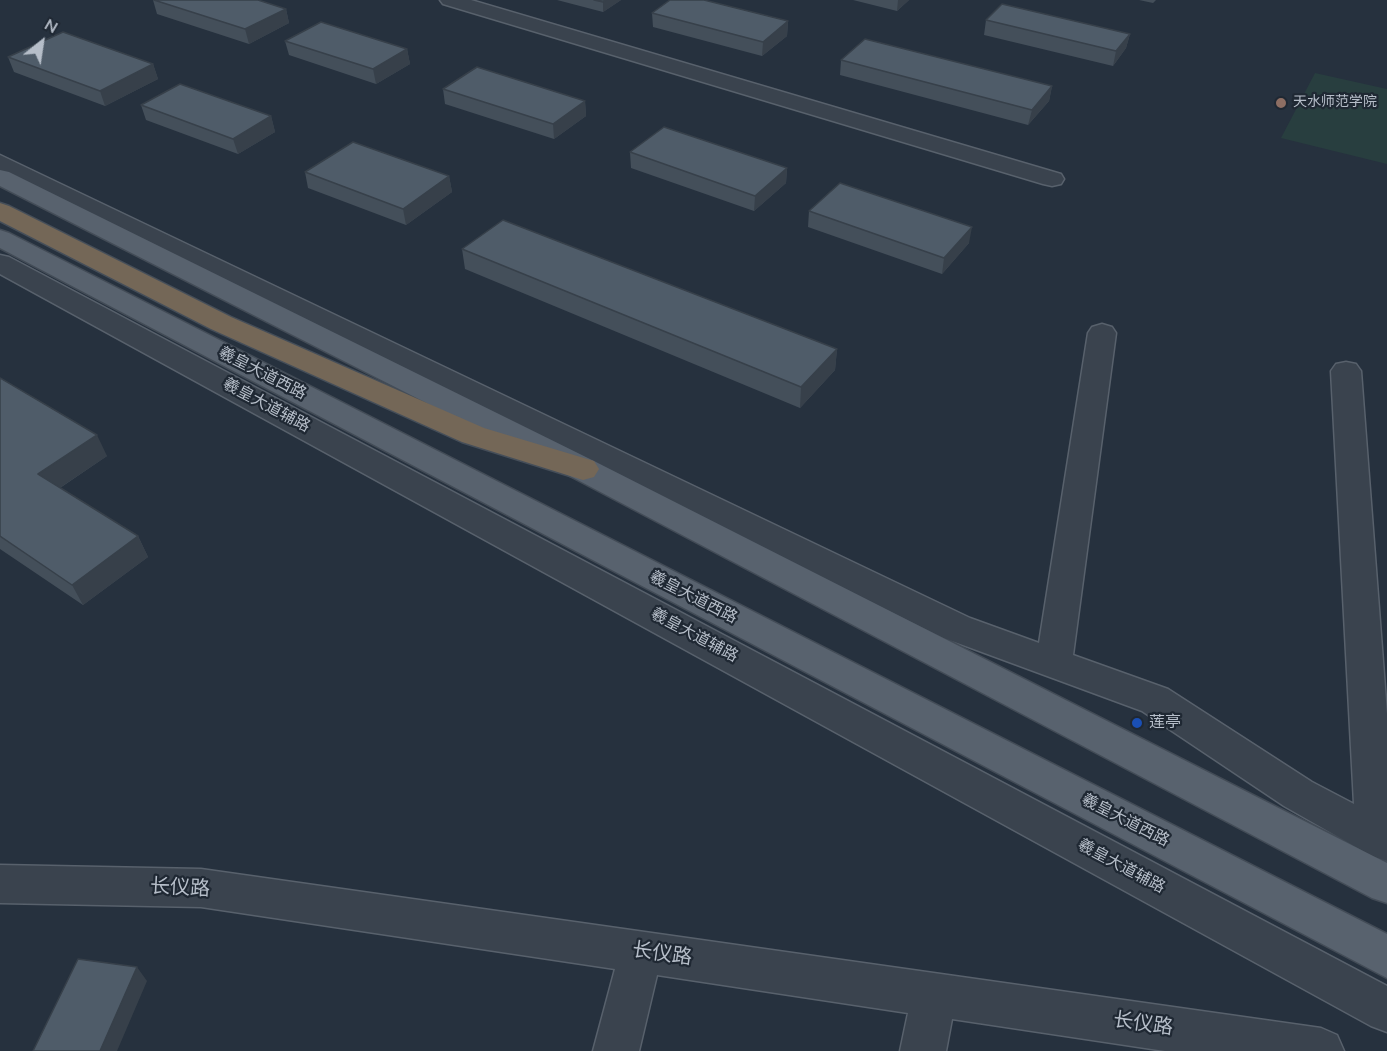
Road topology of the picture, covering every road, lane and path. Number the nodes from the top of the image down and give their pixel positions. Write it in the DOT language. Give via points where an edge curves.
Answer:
graph roads {
  1 [pos="450,0"];
  2 [pos="0,162"];
  3 [pos="0,177"];
  4 [pos="1052,178"];
  5 [pos="0,211"];
  6 [pos="0,238"];
  7 [pos="0,263"];
  8 [pos="1102,333"];
  9 [pos="1346,370"];
  10 [pos="583,469"];
  11 [pos="1054,663"];
  12 [pos="1382,840"];
  13 [pos="0,884"];
  14 [pos="1387,884"];
  15 [pos="641,952"];
  16 [pos="1387,957"];
  17 [pos="934,994"];
  18 [pos="1387,1010"];
  19 [pos="616,1051"];
  20 [pos="923,1051"];
  21 [pos="1321,1051"];
  1 -- 4 [label="street"];
  2 -- 11 [label="street" via="957,628"];
  3 -- 10 [label="main road"];
  5 -- 10 [label="highway" via="221,323 473,435"];
  6 -- 16 [label="main road, 羲皇大道西路"];
  7 -- 18 [label="street, 羲皇大道辅路"];
  8 -- 11 [label="street"];
  9 -- 12 [label="street"];
  10 -- 14 [label="main road"];
  11 -- 12 [label="street" via="1155,700 1298,794"];
  13 -- 15 [label="street, 长仪路" via="201,888"];
  15 -- 17 [label="street, 长仪路"];
  15 -- 19 [label="street"];
  17 -- 20 [label="street"];
  17 -- 21 [label="street, 长仪路"];
}
